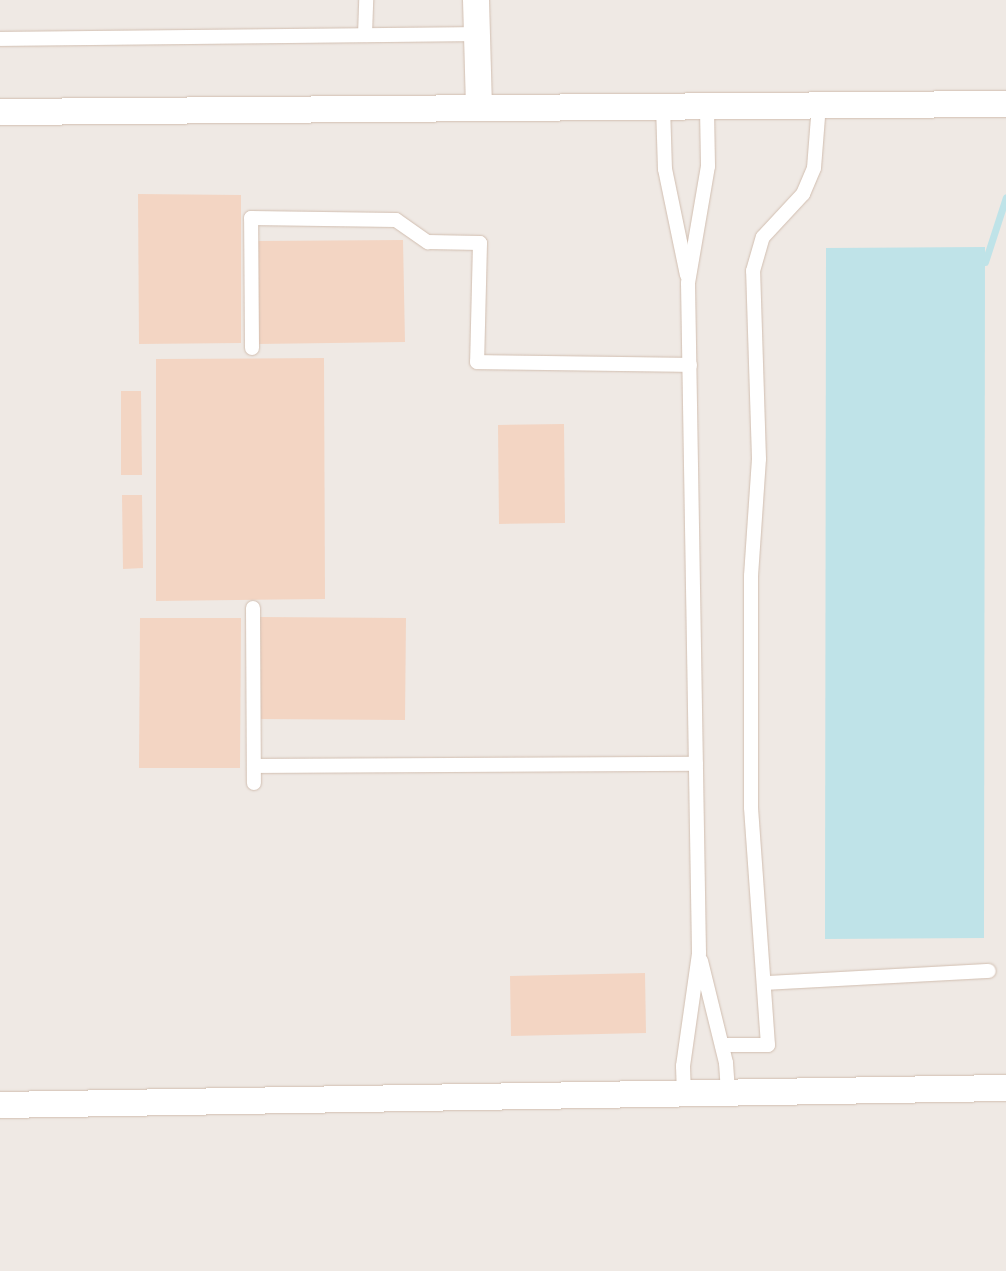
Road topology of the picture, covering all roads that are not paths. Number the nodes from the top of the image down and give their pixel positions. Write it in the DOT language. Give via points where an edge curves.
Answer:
graph roads {
  1 [pos="366,0"];
  2 [pos="476,0"];
  3 [pos="477,34"];
  4 [pos="365,35"];
  5 [pos="0,38"];
  6 [pos="1006,104"];
  7 [pos="819,105"];
  8 [pos="663,106"];
  9 [pos="707,106"];
  10 [pos="478,108"];
  11 [pos="0,112"];
  12 [pos="688,283"];
  13 [pos="252,348"];
  14 [pos="690,365"];
  15 [pos="253,608"];
  16 [pos="696,764"];
  17 [pos="254,766"];
  18 [pos="254,783"];
  19 [pos="699,953"];
  20 [pos="989,971"];
  21 [pos="766,983"];
  22 [pos="722,1045"];
  23 [pos="1006,1088"];
  24 [pos="728,1094"];
  25 [pos="684,1095"];
  26 [pos="0,1105"];
  1 -- 4 [label="lane"];
  2 -- 3 [label="street"];
  3 -- 4 [label="lane"];
  3 -- 10 [label="street"];
  4 -- 5 [label="lane"];
  6 -- 7 [label="street"];
  7 -- 9 [label="street"];
  7 -- 21 [label="lane" via="814,168 803,194 763,237 753,271 759,459 750,576 751,807"];
  8 -- 9 [label="street"];
  8 -- 10 [label="street"];
  8 -- 12 [label="lane" via="664,169"];
  9 -- 12 [label="lane" via="708,166"];
  10 -- 11 [label="street"];
  12 -- 14 [label="lane"];
  13 -- 14 [label="lane" via="251,218 396,220 428,242 480,243 477,362"];
  14 -- 16 [label="lane"];
  15 -- 17 [label="lane"];
  16 -- 17 [label="lane"];
  16 -- 19 [label="lane"];
  17 -- 18 [label="lane"];
  19 -- 22 [label="lane"];
  19 -- 25 [label="lane" via="683,1066"];
  20 -- 21 [label="lane"];
  21 -- 22 [label="lane" via="768,1045"];
  22 -- 24 [label="lane"];
  23 -- 24 [label="street"];
  24 -- 25 [label="street"];
  25 -- 26 [label="street"];
}
